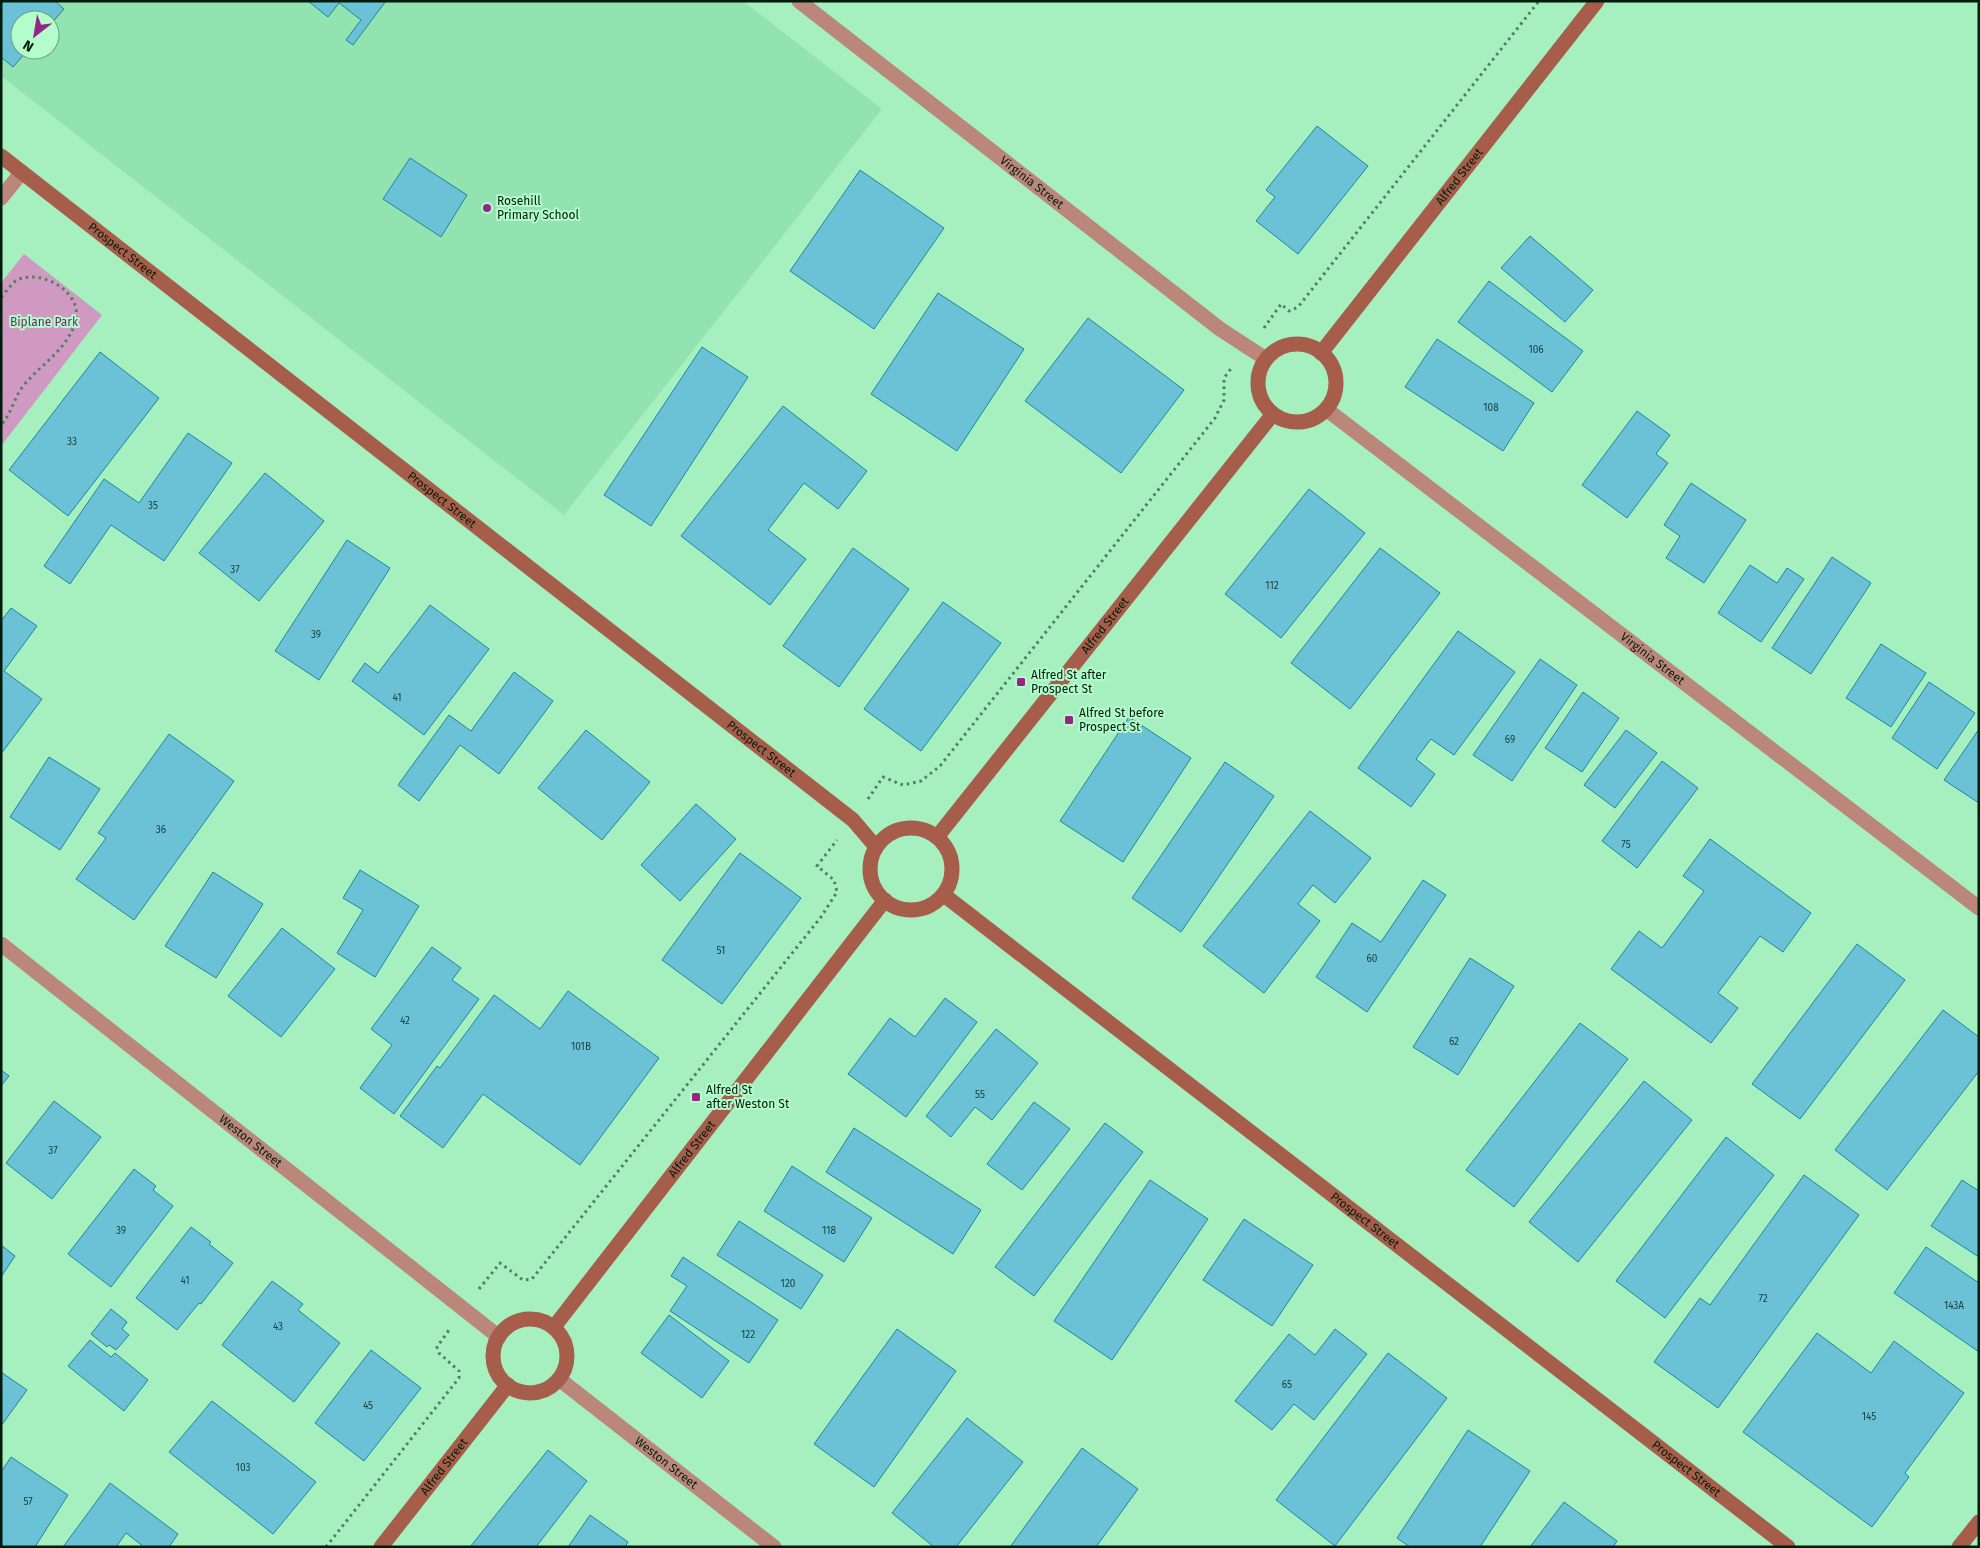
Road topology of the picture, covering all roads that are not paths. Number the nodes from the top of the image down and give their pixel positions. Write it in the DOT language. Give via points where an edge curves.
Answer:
graph roads {
  1 [pos="799,1"];
  2 [pos="1597,1"];
  3 [pos="1,156"];
  4 [pos="22,172"];
  5 [pos="1,198"];
  6 [pos="1321,353"];
  7 [pos="1266,359"];
  8 [pos="1326,409"];
  9 [pos="1273,414"];
  10 [pos="937,836"];
  11 [pos="876,847"];
  12 [pos="944,895"];
  13 [pos="884,900"];
  14 [pos="1979,908"];
  15 [pos="1,944"];
  16 [pos="554,1328"];
  17 [pos="499,1337"];
  18 [pos="559,1379"];
  19 [pos="508,1386"];
  20 [pos="1979,1522"];
  21 [pos="381,1547"];
  22 [pos="774,1547"];
  23 [pos="1788,1547"];
  24 [pos="1959,1547"];
  1 -- 7 [label="street, Virginia Street" via="1220,329"];
  2 -- 6 [label="street, Alfred Street"];
  3 -- 4 [label="street, Prospect Street"];
  4 -- 5 [label="street"];
  4 -- 11 [label="street, Prospect Street" via="853,820"];
  6 -- 7 [label="street" via="1311,346 1287,345"];
  6 -- 8 [label="street" via="1334,370 1336,381 1335,392"];
  7 -- 9 [label="street" via="1258,382 1265,405"];
  8 -- 9 [label="street" via="1311,419 1298,422"];
  8 -- 14 [label="street, Virginia Street"];
  9 -- 10 [label="street, Alfred Street"];
  10 -- 11 [label="street" via="914,828 902,829 889,834"];
  10 -- 12 [label="street" via="946,846 952,862 952,877"];
  11 -- 13 [label="street" via="870,864 871,877"];
  12 -- 13 [label="street" via="929,906 908,910"];
  12 -- 23 [label="street, Prospect Street"];
  13 -- 16 [label="street, Alfred Street"];
  15 -- 17 [label="street, Weston Street"];
  16 -- 17 [label="street" via="543,1321 530,1319 507,1327"];
  16 -- 18 [label="street" via="562,1335 566,1346 566,1368"];
  17 -- 19 [label="street" via="494,1347 495,1368"];
  18 -- 19 [label="street" via="553,1386 530,1393"];
  18 -- 22 [label="street, Weston Street"];
  19 -- 21 [label="street, Alfred Street"];
  20 -- 24 [label="street"];
}
